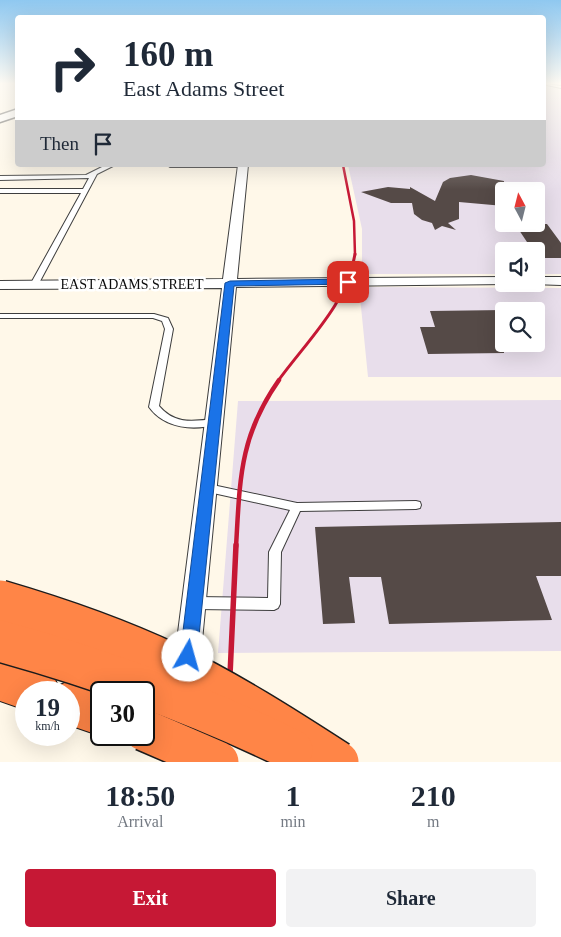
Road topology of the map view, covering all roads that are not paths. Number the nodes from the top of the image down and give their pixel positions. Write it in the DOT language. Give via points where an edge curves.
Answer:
graph roads {
  1 [pos="101,167"];
  2 [pos="244,167"];
  3 [pos="94,174"];
  4 [pos="0,178"];
  5 [pos="86,191"];
  6 [pos="0,192"];
  7 [pos="495,281"];
  8 [pos="545,281"];
  9 [pos="561,281"];
  10 [pos="230,283"];
  11 [pos="0,285"];
  12 [pos="34,285"];
  13 [pos="0,316"];
  14 [pos="215,422"];
  15 [pos="208,488"];
  16 [pos="416,505"];
  17 [pos="298,507"];
  18 [pos="0,602"];
  19 [pos="194,603"];
  20 [pos="0,641"];
  21 [pos="0,680"];
  22 [pos="15,685"];
  23 [pos="155,735"];
  24 [pos="176,762"];
  25 [pos="218,762"];
  26 [pos="316,762"];
  27 [pos="338,762"];
  1 -- 3 [label="lane"];
  2 -- 10 [label="street"];
  3 -- 4 [label="lane" via="77,178"];
  3 -- 5 [label="lane"];
  5 -- 6 [label="lane"];
  5 -- 12 [label="lane"];
  7 -- 10 [label="street, EAST ADAMS STREET"];
  8 -- 9 [label="street"];
  10 -- 12 [label="street, EAST ADAMS STREET"];
  10 -- 14 [label="street"];
  11 -- 12 [label="street, EAST ADAMS STREET"];
  13 -- 14 [label="lane" via="154,316 165,320 169,329 154,407 161,417 171,422"];
  14 -- 15 [label="street"];
  15 -- 17 [label="lane"];
  15 -- 19 [label="street"];
  16 -- 17 [label="lane"];
  17 -- 19 [label="lane" via="276,552 274,604"];
  18 -- 27 [label="highway, bridge" via="77,626 170,663 255,709"];
  19 -- 24 [label="street"];
  20 -- 26 [label="highway, bridge" via="175,698"];
  21 -- 22 [label="highway"];
  23 -- 25 [label="highway, bridge"];
}
